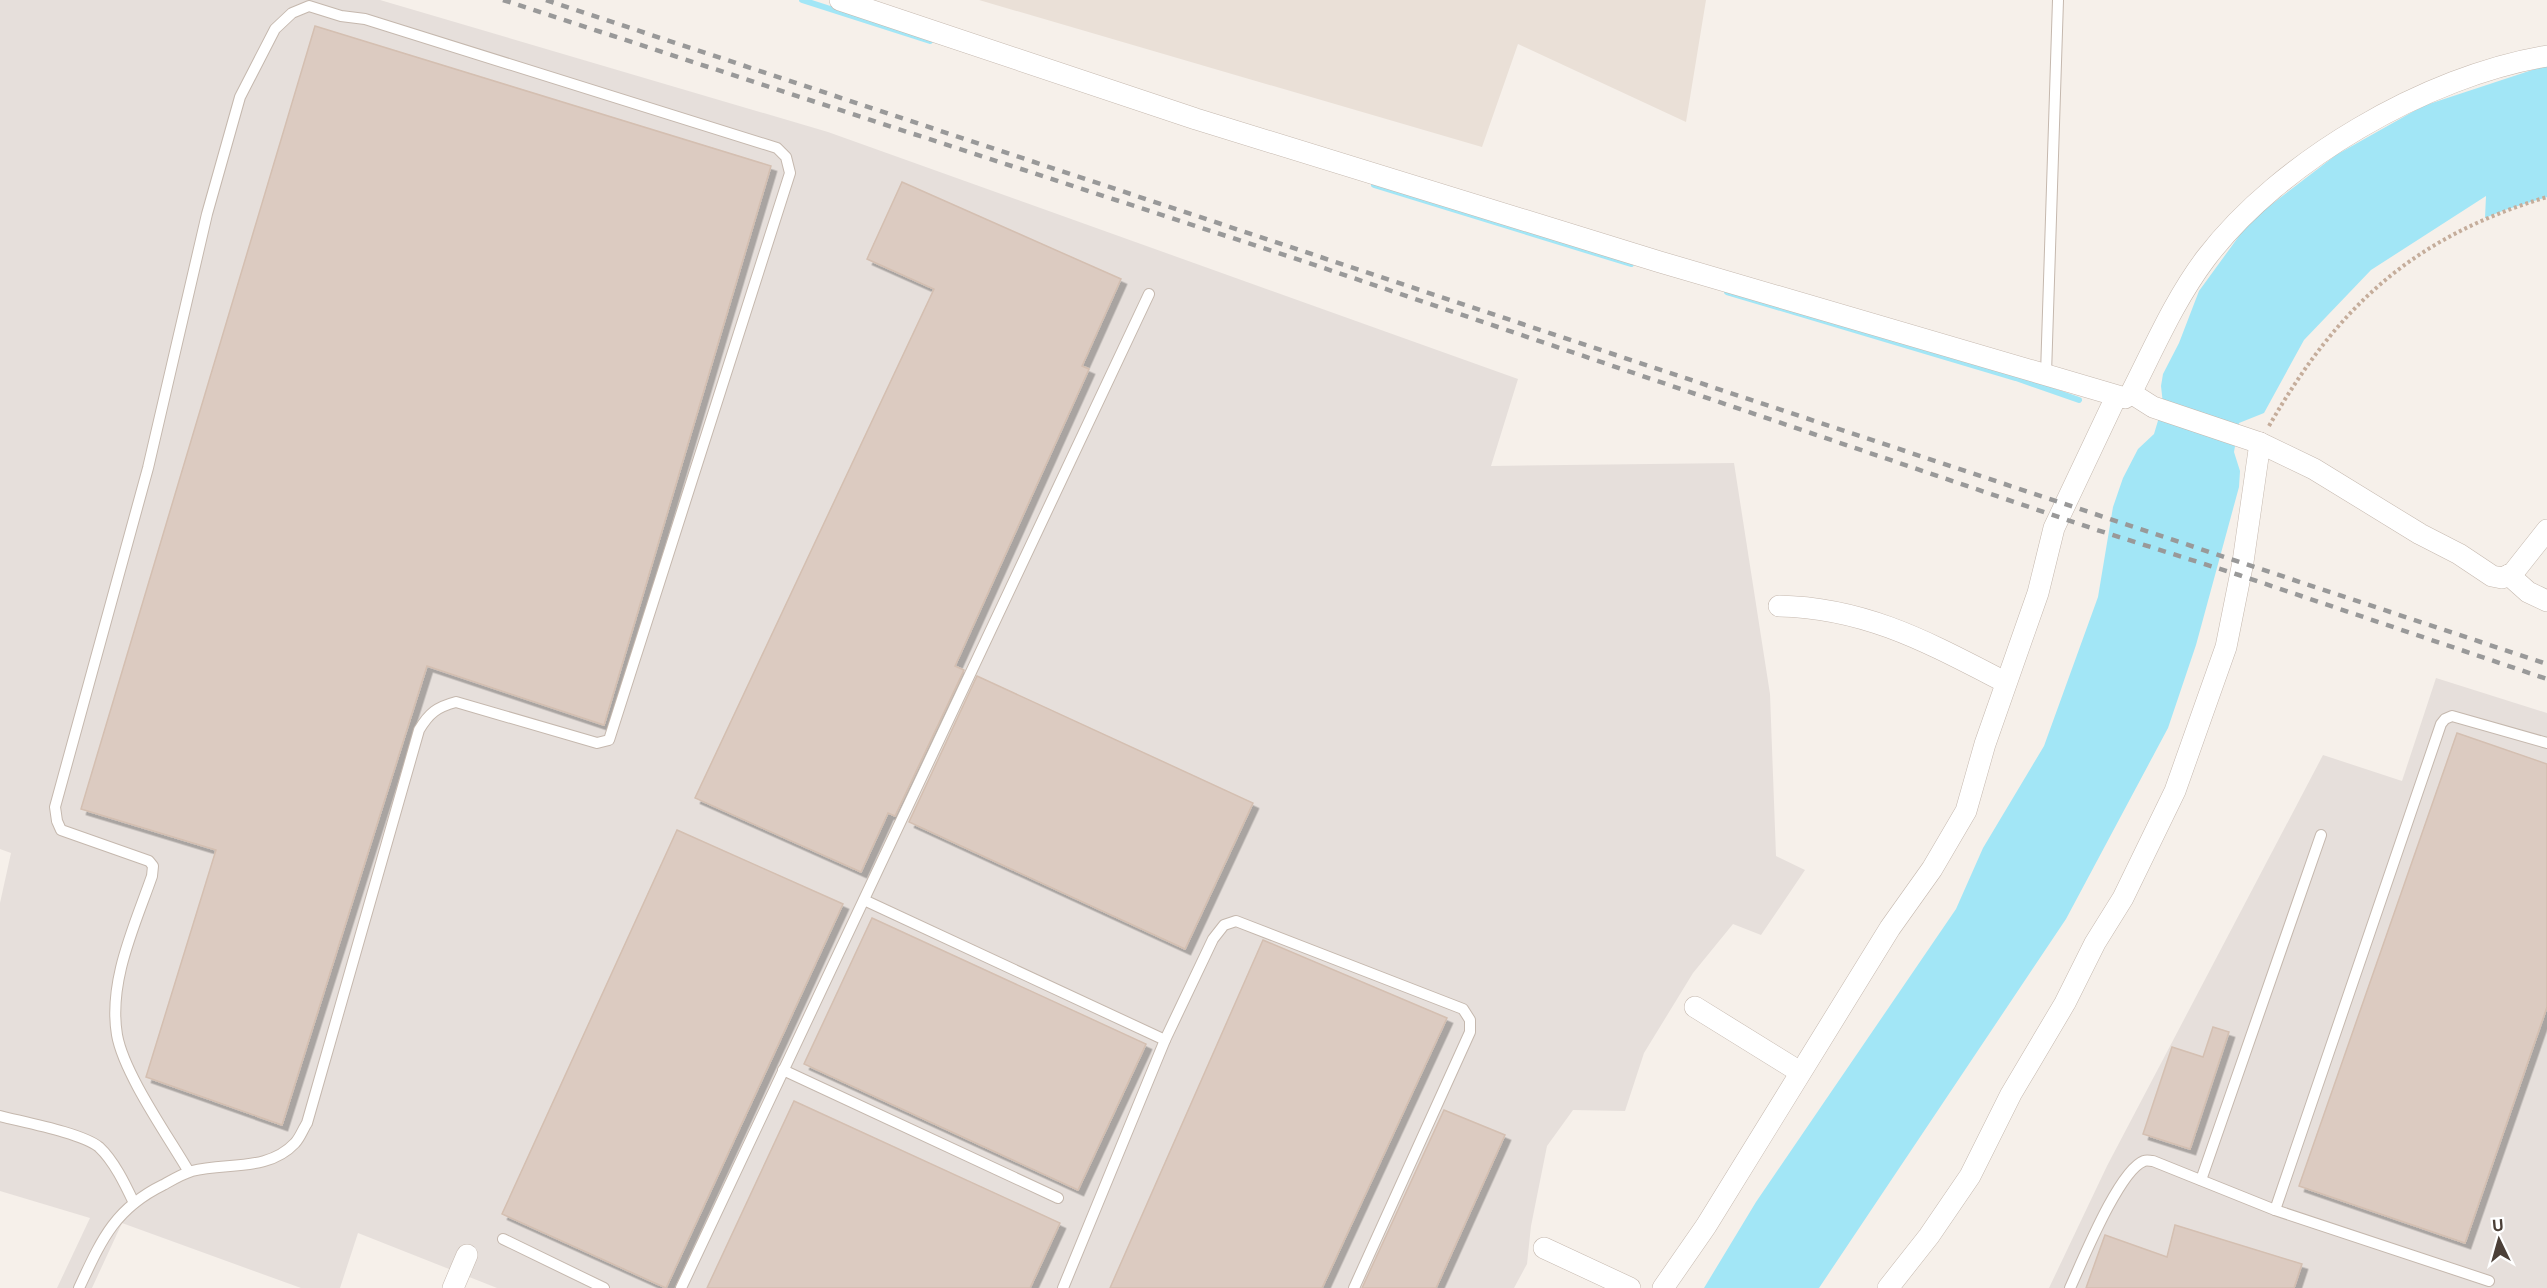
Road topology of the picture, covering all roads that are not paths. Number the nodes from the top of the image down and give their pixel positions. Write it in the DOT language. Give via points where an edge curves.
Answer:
graph roads {
  1 [pos="840,0"];
  2 [pos="2058,0"];
  3 [pos="2547,56"];
  4 [pos="1149,294"];
  5 [pos="2046,374"];
  6 [pos="2124,395"];
  7 [pos="2253,440"];
  8 [pos="2547,530"];
  9 [pos="2509,575"];
  10 [pos="2547,601"];
  11 [pos="1779,606"];
  12 [pos="2005,682"];
  13 [pos="2547,743"];
  14 [pos="2321,835"];
  15 [pos="864,900"];
  16 [pos="1695,1007"];
  17 [pos="1165,1040"];
  18 [pos="783,1070"];
  19 [pos="1800,1072"];
  20 [pos="0,1116"];
  21 [pos="189,1172"];
  22 [pos="2201,1180"];
  23 [pos="1058,1198"];
  24 [pos="134,1203"];
  25 [pos="2275,1210"];
  26 [pos="503,1239"];
  27 [pos="1544,1248"];
  28 [pos="467,1255"];
  29 [pos="2489,1281"];
  30 [pos="79,1288"];
  31 [pos="453,1288"];
  32 [pos="604,1288"];
  33 [pos="681,1288"];
  34 [pos="1063,1288"];
  35 [pos="1354,1288"];
  36 [pos="1630,1288"];
  37 [pos="1663,1288"];
  38 [pos="1888,1288"];
  39 [pos="2070,1288"];
  1 -- 5 [label="street" via="1196,119 1660,262"];
  2 -- 5 [label="lane"];
  3 -- 6 [label="street" via="2476,73 2436,88 2379,117 2286,176 2205,259"];
  4 -- 15 [label="lane"];
  5 -- 6 [label="street"];
  6 -- 7 [label="street"];
  6 -- 12 [label="street" via="2058,517 2038,593"];
  7 -- 9 [label="street" via="2314,469 2492,576"];
  7 -- 38 [label="street" via="2243,562 2226,647 2175,790 2123,898 2011,1094 1970,1176"];
  8 -- 9 [label="street"];
  9 -- 10 [label="street" via="2528,592"];
  11 -- 12 [label="street" via="1812,607 1885,624"];
  12 -- 19 [label="street" via="1966,812"];
  13 -- 25 [label="lane" via="2452,716 2441,724"];
  14 -- 22 [label="lane"];
  15 -- 17 [label="lane"];
  15 -- 18 [label="lane"];
  16 -- 19 [label="street"];
  17 -- 34 [label="lane"];
  17 -- 35 [label="lane" via="1213,939 1224,925 1236,921 1463,1009 1470,1020 1470,1032"];
  18 -- 23 [label="lane"];
  18 -- 33 [label="lane"];
  19 -- 37 [label="street" via="1706,1226"];
  20 -- 24 [label="lane" via="69,1134 99,1148"];
  21 -- 21 [label="lane" via="212,1166 254,1165 275,1157 295,1143 307,1123 419,730 428,715 440,706 456,702 597,743 609,740 790,173 786,157 777,148 387,26 309,6 292,13 275,29 240,97 207,214 148,468 55,807 61,830 149,861 153,866 125,953 116,997 117,1035 142,1093"];
  21 -- 24 [label="lane"];
  22 -- 25 [label="lane"];
  22 -- 39 [label="lane" via="2153,1161 2136,1167 2118,1188"];
  24 -- 30 [label="lane" via="110,1227"];
  25 -- 29 [label="lane"];
  26 -- 32 [label="lane"];
  27 -- 36 [label="street"];
  28 -- 31 [label="street"];
}
